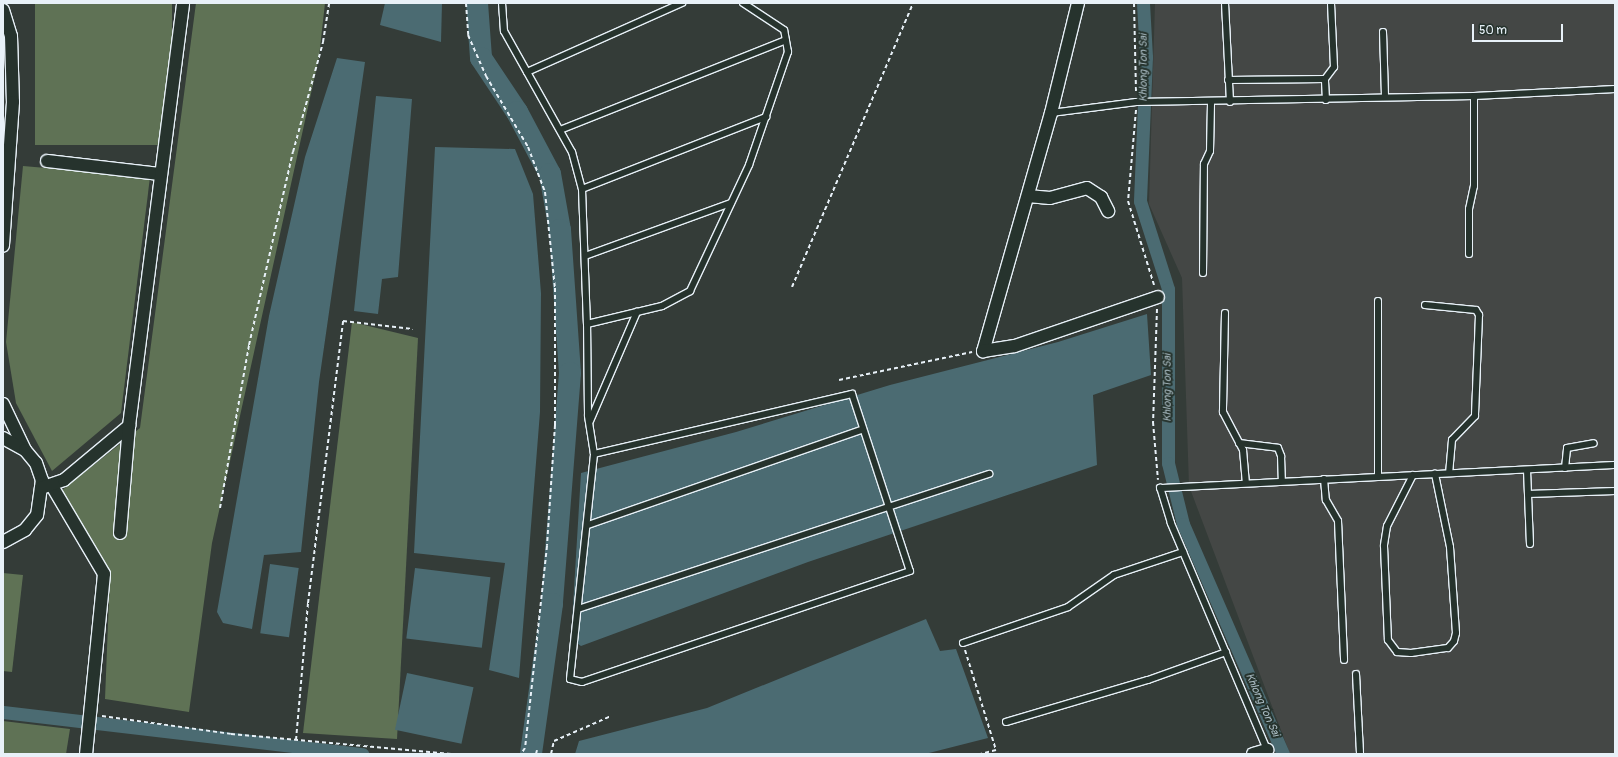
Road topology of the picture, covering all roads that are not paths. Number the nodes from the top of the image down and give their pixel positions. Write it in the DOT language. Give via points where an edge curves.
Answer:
graph roads {
  1 [pos="184,3"];
  2 [pos="502,3"];
  3 [pos="682,3"];
  4 [pos="743,3"];
  5 [pos="1078,3"];
  6 [pos="1225,3"];
  7 [pos="1332,3"];
  8 [pos="3,10"];
  9 [pos="1383,32"];
  10 [pos="786,40"];
  11 [pos="527,72"];
  12 [pos="1325,79"];
  13 [pos="1228,80"];
  14 [pos="1615,89"];
  15 [pos="1474,96"];
  16 [pos="1385,97"];
  17 [pos="1326,100"];
  18 [pos="1211,102"];
  19 [pos="1230,102"];
  20 [pos="1051,113"];
  21 [pos="766,117"];
  22 [pos="560,130"];
  23 [pos="7,143"];
  24 [pos="48,161"];
  25 [pos="6,163"];
  26 [pos="160,174"];
  27 [pos="582,189"];
  28 [pos="1028,196"];
  29 [pos="731,203"];
  30 [pos="1108,211"];
  31 [pos="3,246"];
  32 [pos="1469,254"];
  33 [pos="585,256"];
  34 [pos="1203,273"];
  35 [pos="1158,296"];
  36 [pos="1378,301"];
  37 [pos="1425,305"];
  38 [pos="637,312"];
  39 [pos="1225,313"];
  40 [pos="587,324"];
  41 [pos="3,404"];
  42 [pos="589,422"];
  43 [pos="129,426"];
  44 [pos="863,429"];
  45 [pos="3,438"];
  46 [pos="1239,442"];
  47 [pos="1594,442"];
  48 [pos="25,450"];
  49 [pos="594,454"];
  50 [pos="1615,466"];
  51 [pos="1565,468"];
  52 [pos="1527,470"];
  53 [pos="1449,473"];
  54 [pos="989,474"];
  55 [pos="1435,474"];
  56 [pos="1413,475"];
  57 [pos="1378,476"];
  58 [pos="1324,479"];
  59 [pos="1282,481"];
  60 [pos="1246,483"];
  61 [pos="47,487"];
  62 [pos="1615,491"];
  63 [pos="1528,494"];
  64 [pos="889,506"];
  65 [pos="588,525"];
  66 [pos="120,533"];
  67 [pos="3,542"];
  68 [pos="1530,544"];
  69 [pos="1183,552"];
  70 [pos="578,609"];
  71 [pos="963,643"];
  72 [pos="1226,652"];
  73 [pos="1344,660"];
  74 [pos="1356,674"];
  75 [pos="1006,722"];
  76 [pos="1268,752"];
  77 [pos="86,754"];
  78 [pos="1253,754"];
  79 [pos="1360,754"];
  1 -- 26 [label="street"];
  2 -- 11 [label="lane" via="504,31"];
  3 -- 11 [label="lane"];
  4 -- 10 [label="lane" via="784,30"];
  5 -- 20 [label="street"];
  6 -- 13 [label="lane"];
  7 -- 12 [label="lane" via="1334,67"];
  8 -- 23 [label="street" via="11,36 13,102"];
  9 -- 16 [label="lane"];
  10 -- 21 [label="lane" via="788,52"];
  10 -- 22 [label="lane"];
  11 -- 22 [label="lane"];
  12 -- 13 [label="lane"];
  12 -- 17 [label="lane"];
  13 -- 19 [label="lane"];
  14 -- 15 [label="lane"];
  15 -- 16 [label="lane"];
  15 -- 32 [label="lane" via="1474,186 1469,209"];
  16 -- 17 [label="lane"];
  17 -- 19 [label="lane"];
  18 -- 19 [label="lane"];
  18 -- 20 [label="lane" via="1137,102"];
  18 -- 34 [label="lane" via="1210,151 1204,164"];
  20 -- 28 [label="street"];
  21 -- 27 [label="lane"];
  21 -- 29 [label="lane"];
  22 -- 27 [label="lane" via="572,152"];
  23 -- 25 [label="street"];
  24 -- 26 [label="street"];
  25 -- 31 [label="street"];
  26 -- 43 [label="street"];
  27 -- 33 [label="lane"];
  28 -- 30 [label="street" via="1050,198 1087,188 1101,197"];
  28 -- 35 [label="street" via="983,351 1015,346"];
  29 -- 33 [label="lane"];
  29 -- 38 [label="lane" via="690,291 662,306"];
  33 -- 40 [label="lane"];
  36 -- 57 [label="lane"];
  37 -- 53 [label="lane" via="1476,310 1479,315 1475,416 1452,440"];
  38 -- 40 [label="lane"];
  38 -- 42 [label="lane"];
  39 -- 46 [label="lane" via="1223,412"];
  40 -- 42 [label="lane"];
  41 -- 48 [label="street"];
  42 -- 49 [label="lane"];
  43 -- 61 [label="street" via="64,480"];
  43 -- 66 [label="street"];
  44 -- 49 [label="lane" via="852,394"];
  44 -- 64 [label="lane"];
  44 -- 65 [label="lane"];
  45 -- 48 [label="street"];
  46 -- 59 [label="lane" via="1278,448 1281,456"];
  46 -- 60 [label="lane" via="1245,463"];
  47 -- 51 [label="lane" via="1567,448"];
  48 -- 61 [label="street" via="36,464"];
  49 -- 65 [label="lane"];
  50 -- 51 [label="lane"];
  51 -- 52 [label="lane"];
  52 -- 53 [label="lane"];
  52 -- 63 [label="lane"];
  53 -- 55 [label="lane"];
  54 -- 64 [label="lane"];
  55 -- 56 [label="lane"];
  55 -- 56 [label="lane" via="1450,547 1456,633 1448,648 1411,653 1397,652 1388,640 1384,546 1387,526"];
  56 -- 57 [label="lane"];
  57 -- 58 [label="lane"];
  58 -- 59 [label="lane"];
  58 -- 73 [label="lane" via="1324,496 1338,521"];
  59 -- 60 [label="lane"];
  60 -- 69 [label="lane" via="1161,488"];
  61 -- 67 [label="street" via="37,515 25,530"];
  61 -- 77 [label="street" via="104,574"];
  62 -- 63 [label="lane"];
  63 -- 68 [label="lane"];
  64 -- 70 [label="lane"];
  64 -- 70 [label="lane" via="910,571 582,682 570,679"];
  65 -- 70 [label="lane"];
  69 -- 71 [label="lane" via="1114,575 1068,607"];
  69 -- 72 [label="lane"];
  72 -- 75 [label="lane" via="1148,680"];
  72 -- 76 [label="lane"];
  74 -- 79 [label="lane"];
  76 -- 78 [label="street"];
}
